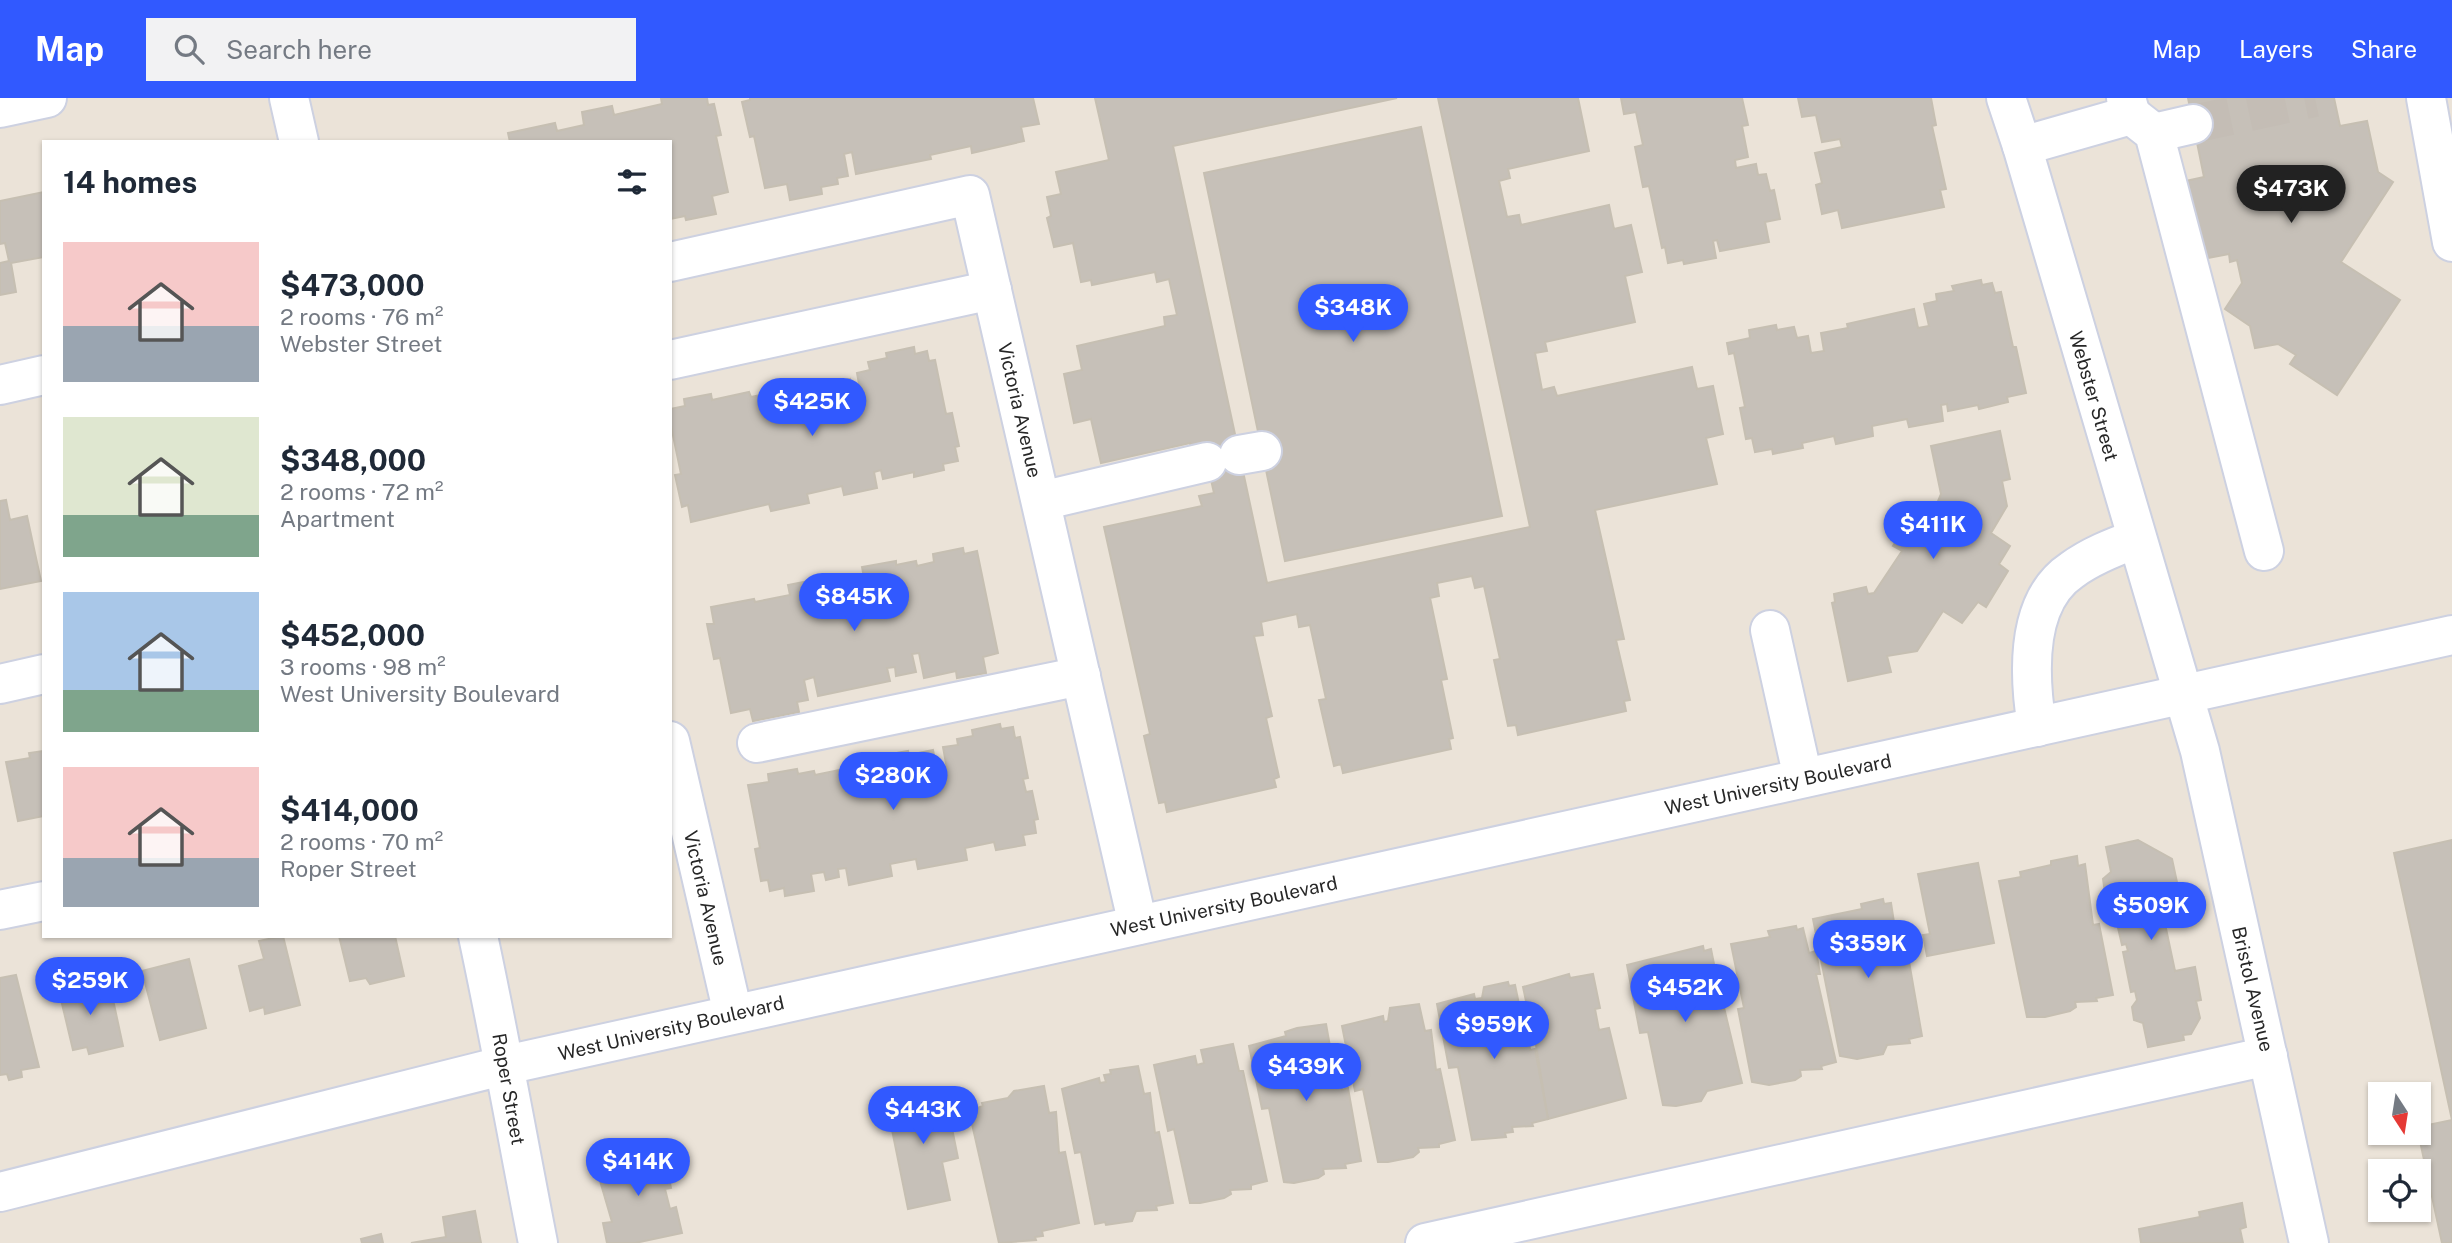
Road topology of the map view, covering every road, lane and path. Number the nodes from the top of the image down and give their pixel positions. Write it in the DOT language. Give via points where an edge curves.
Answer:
graph roads {
  1 [pos="47,98"];
  2 [pos="289,98"];
  3 [pos="2006,98"];
  4 [pos="2426,98"];
  5 [pos="0,108"];
  6 [pos="2137,115"];
  7 [pos="2193,124"];
  8 [pos="299,140"];
  9 [pos="2022,146"];
  10 [pos="2452,242"];
  11 [pos="672,262"];
  12 [pos="992,290"];
  13 [pos="672,360"];
  14 [pos="42,375"];
  15 [pos="0,384"];
  16 [pos="1236,456"];
  17 [pos="1041,501"];
  18 [pos="2136,538"];
  19 [pos="2264,551"];
  20 [pos="1770,631"];
  21 [pos="2452,635"];
  22 [pos="42,674"];
  23 [pos="1081,676"];
  24 [pos="0,684"];
  25 [pos="2183,694"];
  26 [pos="2037,727"];
  27 [pos="757,743"];
  28 [pos="672,750"];
  29 [pos="1803,778"];
  30 [pos="42,901"];
  31 [pos="0,910"];
  32 [pos="1138,925"];
  33 [pos="478,938"];
  34 [pos="733,1014"];
  35 [pos="2268,1056"];
  36 [pos="506,1065"];
  37 [pos="0,1192"];
  38 [pos="538,1243"];
  39 [pos="1425,1243"];
  40 [pos="2309,1243"];
  1 -- 5 [label="street"];
  2 -- 8 [label="street"];
  3 -- 9 [label="street, Webster Street"];
  4 -- 10 [label="street"];
  6 -- 7 [label="street"];
  6 -- 9 [label="street"];
  6 -- 19 [label="street"];
  9 -- 18 [label="street, Webster Street"];
  11 -- 12 [label="street, Victoria Avenue" via="970,195"];
  12 -- 13 [label="street"];
  12 -- 17 [label="street, Victoria Avenue"];
  14 -- 15 [label="street"];
  16 -- 17 [label="street"];
  17 -- 23 [label="street, Victoria Avenue"];
  18 -- 25 [label="street, Webster Street"];
  18 -- 26 [label="street" via="2070,571 2037,618 2031,688"];
  20 -- 29 [label="street"];
  21 -- 25 [label="street, West University Boulevard"];
  22 -- 24 [label="street"];
  23 -- 27 [label="street"];
  23 -- 32 [label="street, Victoria Avenue"];
  25 -- 26 [label="street, West University Boulevard"];
  25 -- 35 [label="street, Bristol Avenue" via="2200,751"];
  26 -- 29 [label="street, West University Boulevard"];
  28 -- 34 [label="street, Victoria Avenue"];
  29 -- 32 [label="street, West University Boulevard"];
  30 -- 31 [label="street"];
  32 -- 34 [label="street, West University Boulevard"];
  33 -- 36 [label="street, Roper Street"];
  34 -- 36 [label="street, West University Boulevard"];
  35 -- 39 [label="street"];
  35 -- 40 [label="street, Bristol Avenue"];
  36 -- 37 [label="street, West University Boulevard"];
  36 -- 38 [label="street, Roper Street"];
}
